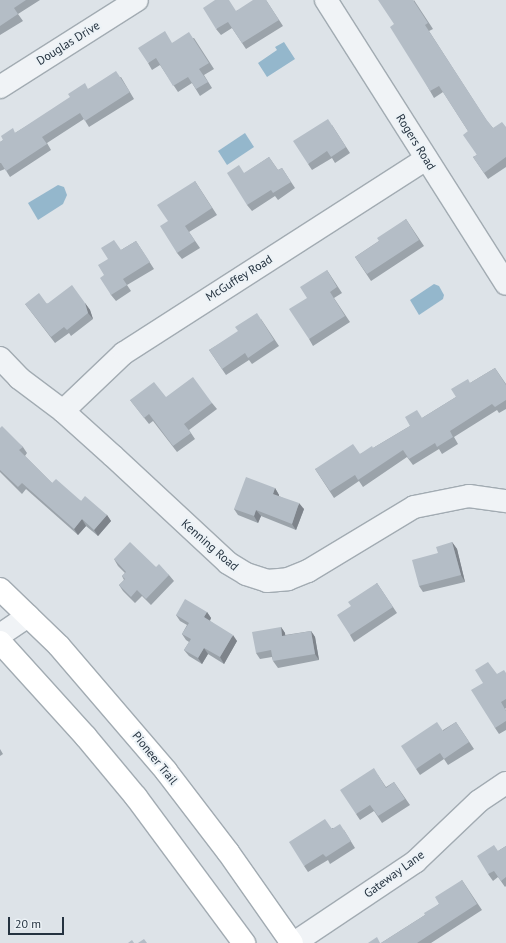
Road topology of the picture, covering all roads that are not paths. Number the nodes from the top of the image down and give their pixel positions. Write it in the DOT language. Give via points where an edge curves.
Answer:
graph roads {
  1 [pos="137,0"];
  2 [pos="326,0"];
  3 [pos="0,87"];
  4 [pos="426,159"];
  5 [pos="506,284"];
  6 [pos="0,358"];
  7 [pos="63,411"];
  8 [pos="506,501"];
  9 [pos="0,589"];
  10 [pos="28,616"];
  11 [pos="0,636"];
  12 [pos="0,642"];
  13 [pos="506,782"];
  14 [pos="244,943"];
  15 [pos="293,943"];
  1 -- 3 [label="street, Douglas Drive"];
  2 -- 4 [label="street, Rogers Road"];
  4 -- 5 [label="street, Rogers Road"];
  4 -- 7 [label="street, McGuffey Road" via="129,349 99,374"];
  6 -- 7 [label="street, Kenning Road" via="19,378"];
  7 -- 8 [label="street, Kenning Road" via="228,563 246,574 267,581 288,580 308,571 414,507 470,496"];
  9 -- 10 [label="main road, Pioneer Trail"];
  10 -- 11 [label="street"];
  10 -- 15 [label="main road, Pioneer Trail" via="58,646 166,771"];
  12 -- 14 [label="main road" via="136,797"];
  13 -- 15 [label="street, Gateway Lane" via="479,800 415,862"];
}
